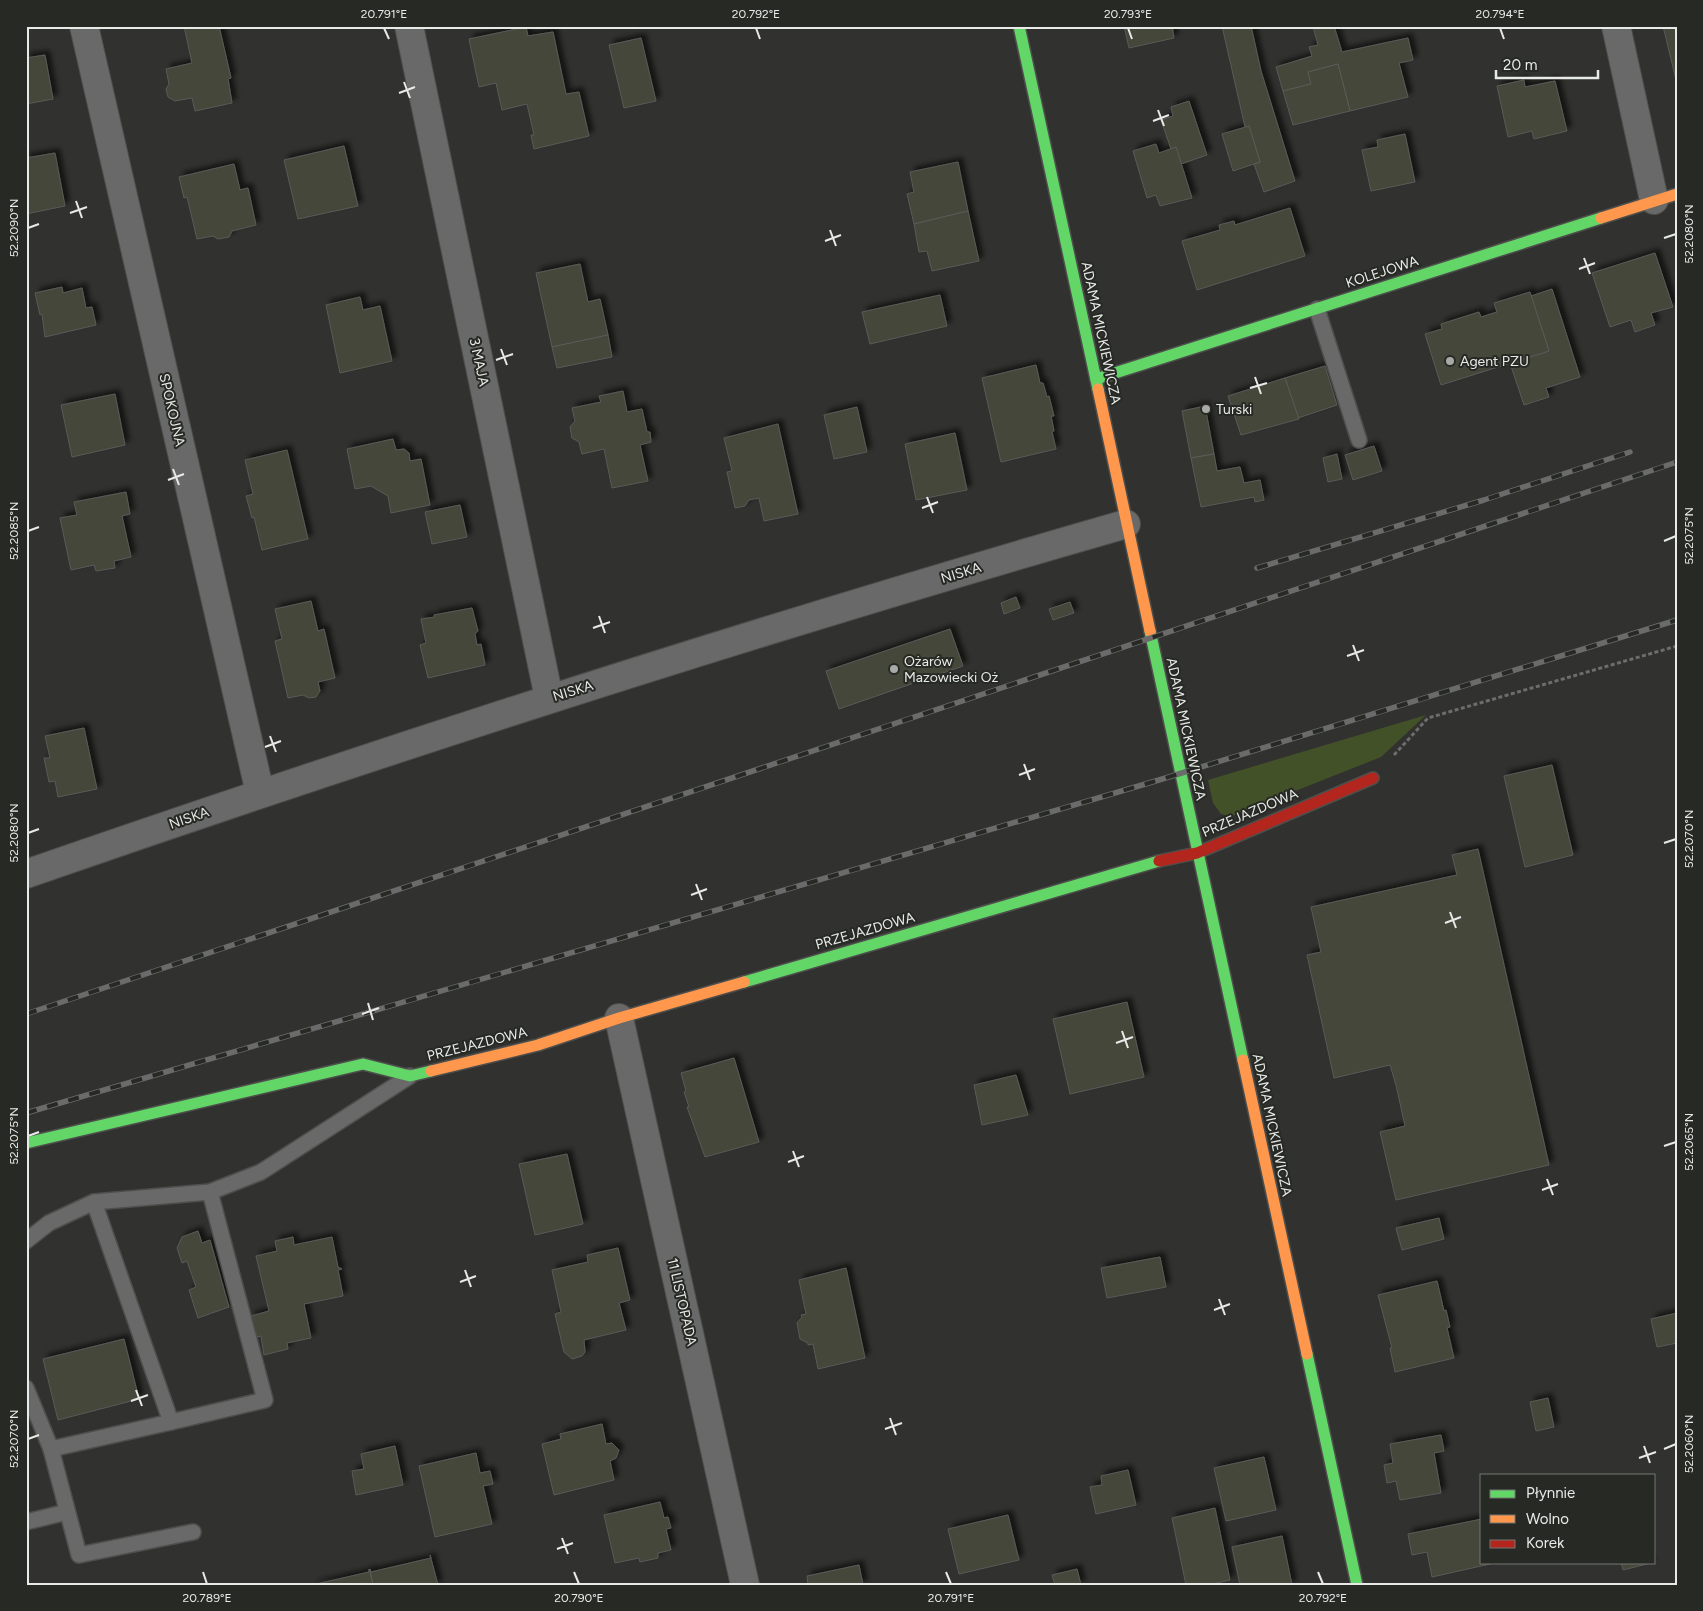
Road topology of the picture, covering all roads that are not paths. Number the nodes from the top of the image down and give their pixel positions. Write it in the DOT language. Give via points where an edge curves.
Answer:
graph roads {
  1 [pos="84,26"];
  2 [pos="409,26"];
  3 [pos="1019,26"];
  4 [pos="1616,26"];
  5 [pos="1665,197"];
  6 [pos="1317,309"];
  7 [pos="1096,379"];
  8 [pos="1359,440"];
  9 [pos="1126,524"];
  10 [pos="549,698"];
  11 [pos="1373,778"];
  12 [pos="260,793"];
  13 [pos="1197,853"];
  14 [pos="26,874"];
  15 [pos="618,1018"];
  16 [pos="410,1076"];
  17 [pos="26,1143"];
  18 [pos="210,1192"];
  19 [pos="94,1202"];
  20 [pos="26,1241"];
  21 [pos="26,1388"];
  22 [pos="171,1422"];
  23 [pos="51,1449"];
  24 [pos="67,1512"];
  25 [pos="26,1522"];
  26 [pos="193,1532"];
  27 [pos="745,1585"];
  28 [pos="1357,1585"];
  1 -- 12 [label="street, SPOKOJNA"];
  2 -- 10 [label="street, 3 MAJA"];
  3 -- 7 [label="street, ADAMA MICKIEWICZA"];
  4 -- 5 [label="street"];
  5 -- 6 [label="street, KOLEJOWA"];
  6 -- 7 [label="street, KOLEJOWA"];
  6 -- 8 [label="lane"];
  7 -- 9 [label="street, ADAMA MICKIEWICZA"];
  9 -- 10 [label="street, NISKA"];
  9 -- 13 [label="street, ADAMA MICKIEWICZA"];
  10 -- 12 [label="street, NISKA"];
  11 -- 13 [label="street, PRZEJAZDOWA"];
  12 -- 14 [label="street, NISKA"];
  13 -- 15 [label="street, PRZEJAZDOWA" via="1162,860"];
  13 -- 28 [label="street, ADAMA MICKIEWICZA"];
  15 -- 16 [label="street, PRZEJAZDOWA" via="538,1045"];
  15 -- 27 [label="street, 11 LISTOPADA"];
  16 -- 17 [label="street, PRZEJAZDOWA" via="364,1064"];
  16 -- 18 [label="lane" via="261,1172"];
  18 -- 19 [label="lane"];
  18 -- 22 [label="lane" via="265,1400"];
  19 -- 20 [label="lane" via="49,1224"];
  19 -- 22 [label="lane"];
  21 -- 23 [label="lane"];
  22 -- 23 [label="lane"];
  23 -- 24 [label="lane"];
  24 -- 25 [label="lane"];
  24 -- 26 [label="lane" via="79,1555"];
}
